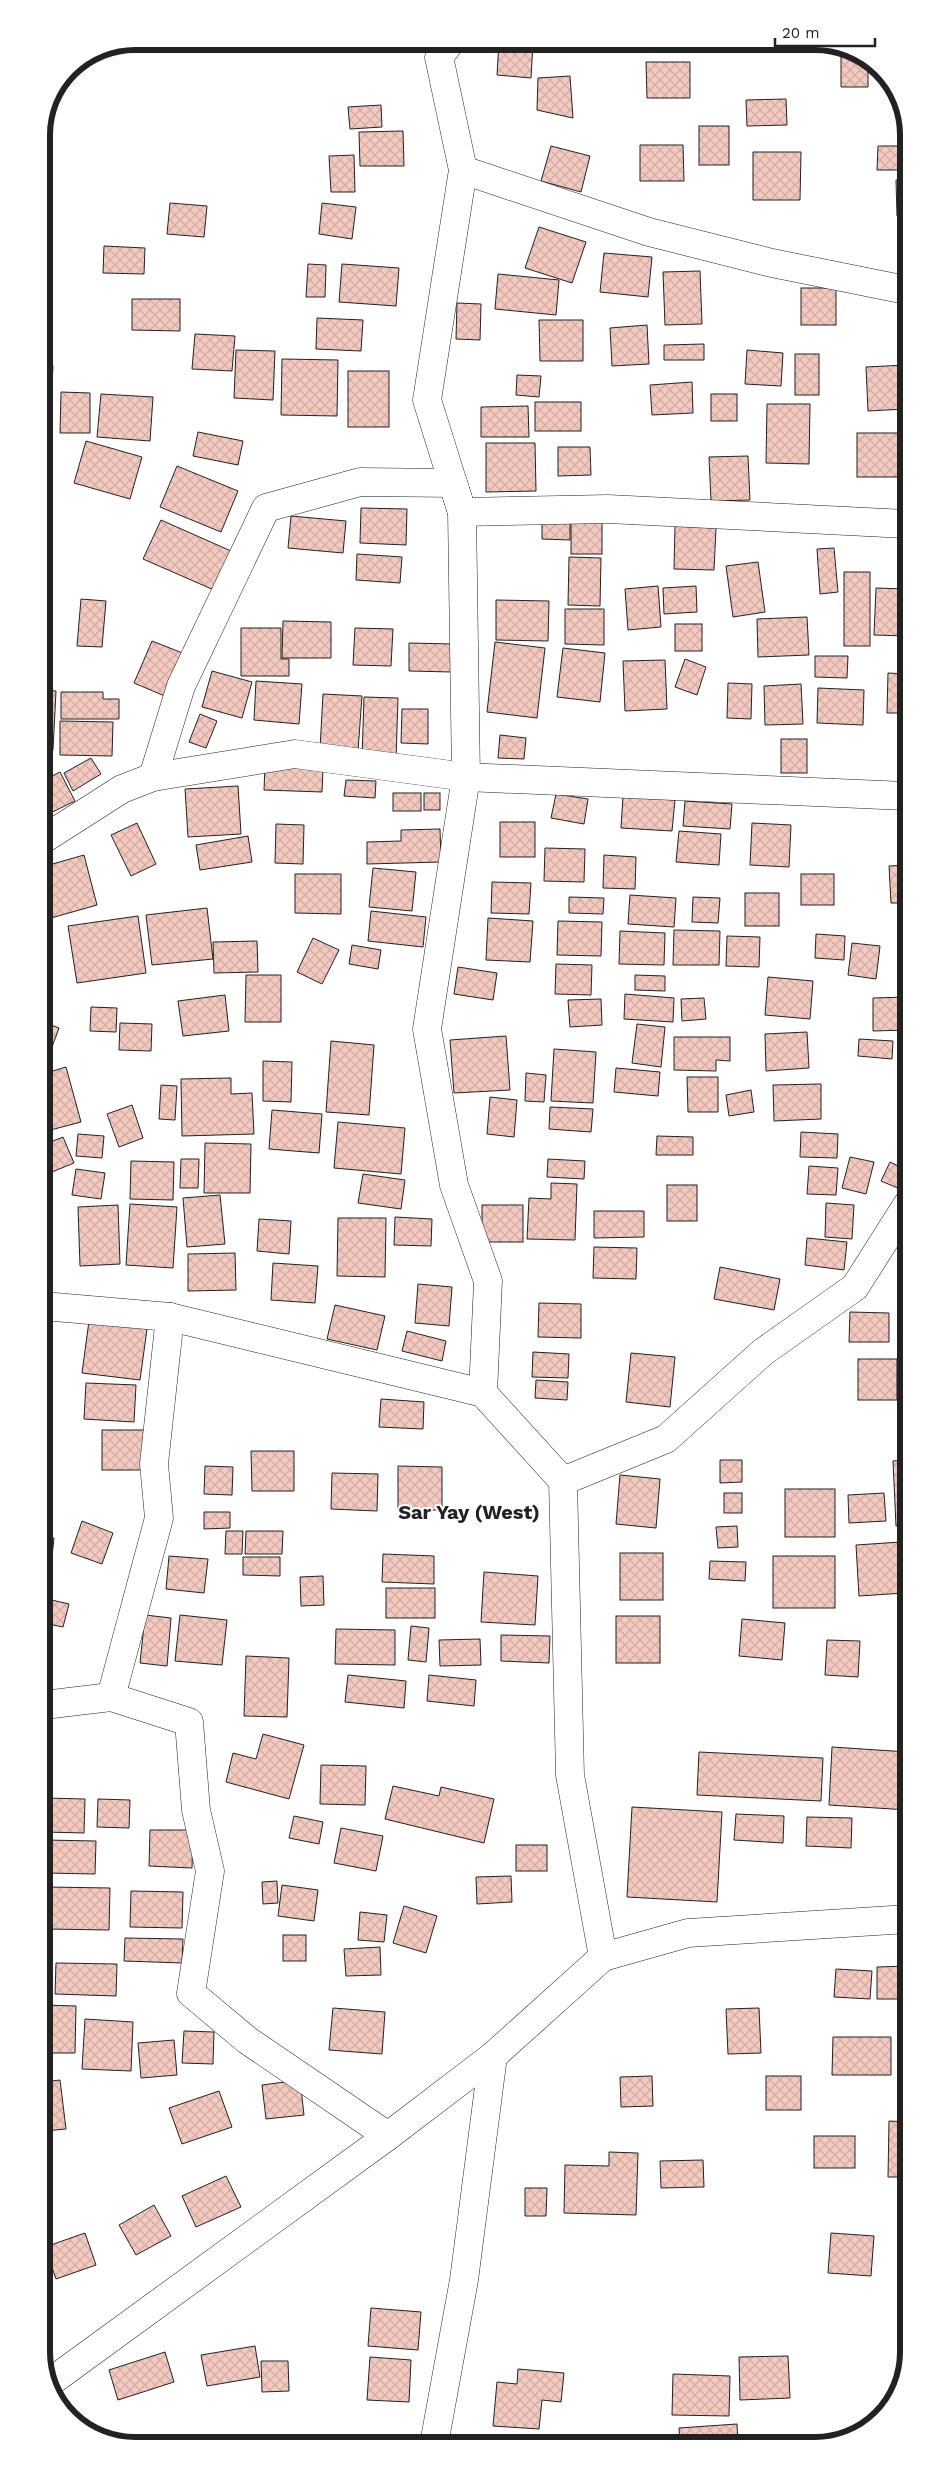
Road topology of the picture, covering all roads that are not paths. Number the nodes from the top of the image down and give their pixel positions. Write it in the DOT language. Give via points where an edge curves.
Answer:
graph roads {
  1 [pos="444,50"];
  2 [pos="463,170"];
  3 [pos="900,289"];
  4 [pos="462,512"];
  5 [pos="900,524"];
  6 [pos="153,777"];
  7 [pos="466,777"];
  8 [pos="900,796"];
  9 [pos="50,835"];
  10 [pos="900,1216"];
  11 [pos="50,1307"];
  12 [pos="170,1317"];
  13 [pos="484,1393"];
  14 [pos="562,1481"];
  15 [pos="111,1697"];
  16 [pos="50,1704"];
  17 [pos="900,1920"];
  18 [pos="603,1957"];
  19 [pos="493,2056"];
  20 [pos="388,2136"];
  21 [pos="55,2379"];
  22 [pos="435,2437"];
  1 -- 2 [label="street" via="439,57"];
  2 -- 3 [label="street" via="649,232 772,263"];
  2 -- 4 [label="street" via="427,400"];
  4 -- 5 [label="street" via="608,509"];
  4 -- 6 [label="street" via="453,483 360,482 266,508 181,686"];
  4 -- 7 [label="street"];
  6 -- 7 [label="street" via="295,754"];
  6 -- 9 [label="street" via="122,789"];
  7 -- 8 [label="street"];
  7 -- 13 [label="street" via="427,1029 454,1185 488,1281"];
  10 -- 14 [label="street" via="854,1287 763,1352 666,1439"];
  11 -- 12 [label="street"];
  12 -- 13 [label="street"];
  12 -- 15 [label="street" via="154,1464 160,1518"];
  13 -- 14 [label="street"];
  14 -- 18 [label="street" via="570,1775"];
  15 -- 16 [label="street"];
  15 -- 20 [label="street" via="190,1722 196,1810 210,1871 191,1993 247,2040"];
  17 -- 18 [label="street" via="688,1933"];
  18 -- 19 [label="street"];
  19 -- 20 [label="street"];
  19 -- 22 [label="street" via="464,2280"];
  20 -- 21 [label="street"];
}
